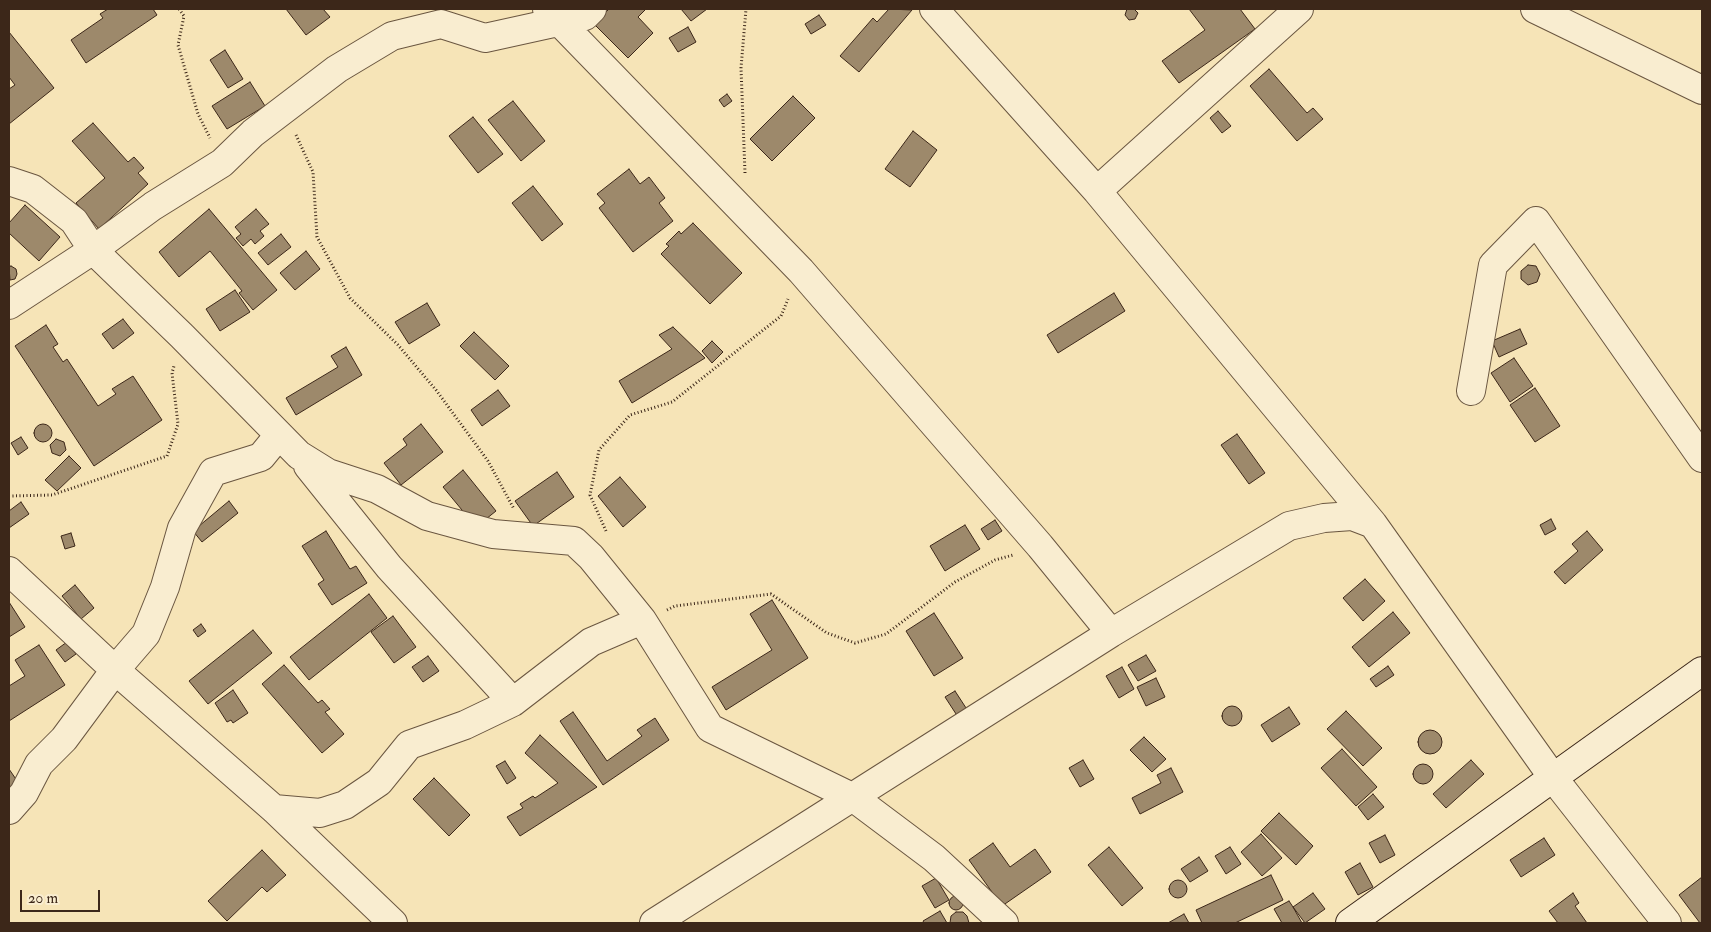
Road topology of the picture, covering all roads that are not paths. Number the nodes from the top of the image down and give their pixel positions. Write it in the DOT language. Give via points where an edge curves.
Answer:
graph roads {
  1 [pos="592,9"];
  2 [pos="934,9"];
  3 [pos="1299,9"];
  4 [pos="1535,9"];
  5 [pos="552,15"];
  6 [pos="1702,90"];
  7 [pos="9,181"];
  8 [pos="1097,191"];
  9 [pos="93,250"];
  10 [pos="9,305"];
  11 [pos="1471,391"];
  12 [pos="279,435"];
  13 [pos="299,455"];
  14 [pos="1702,458"];
  15 [pos="1373,524"];
  16 [pos="9,571"];
  17 [pos="642,620"];
  18 [pos="1111,632"];
  19 [pos="115,670"];
  20 [pos="1702,671"];
  21 [pos="513,702"];
  22 [pos="1554,778"];
  23 [pos="854,798"];
  24 [pos="274,809"];
  25 [pos="9,810"];
  26 [pos="393,923"];
  27 [pos="654,923"];
  28 [pos="1004,923"];
  29 [pos="1350,923"];
  30 [pos="1666,923"];
  1 -- 5 [label="street" via="585,16"];
  2 -- 8 [label="street"];
  3 -- 8 [label="street"];
  4 -- 6 [label="street"];
  5 -- 9 [label="street" via="484,38 441,24 392,36 337,69 253,133 222,163 153,206"];
  5 -- 18 [label="street" via="801,271"];
  7 -- 9 [label="street" via="33,189 74,221"];
  8 -- 15 [label="street"];
  9 -- 10 [label="street"];
  9 -- 12 [label="street"];
  11 -- 14 [label="street" via="1493,265 1536,221"];
  12 -- 13 [label="street"];
  12 -- 19 [label="street" via="261,457 213,472 182,528 165,587 146,634"];
  13 -- 17 [label="street" via="328,473 377,489 427,516 493,534 574,541"];
  13 -- 21 [label="street" via="389,567"];
  15 -- 18 [label="street" via="1352,516 1289,526"];
  15 -- 22 [label="street"];
  16 -- 19 [label="street"];
  17 -- 21 [label="street" via="590,642"];
  17 -- 23 [label="street" via="710,728"];
  18 -- 23 [label="street"];
  19 -- 24 [label="street"];
  19 -- 25 [label="street" via="64,739 39,764 24,793"];
  20 -- 22 [label="street"];
  21 -- 24 [label="street" via="465,725 409,745 379,782 345,804 320,813"];
  22 -- 29 [label="street"];
  22 -- 30 [label="street"];
  23 -- 27 [label="street"];
  23 -- 28 [label="street" via="934,858"];
  24 -- 26 [label="street"];
}
